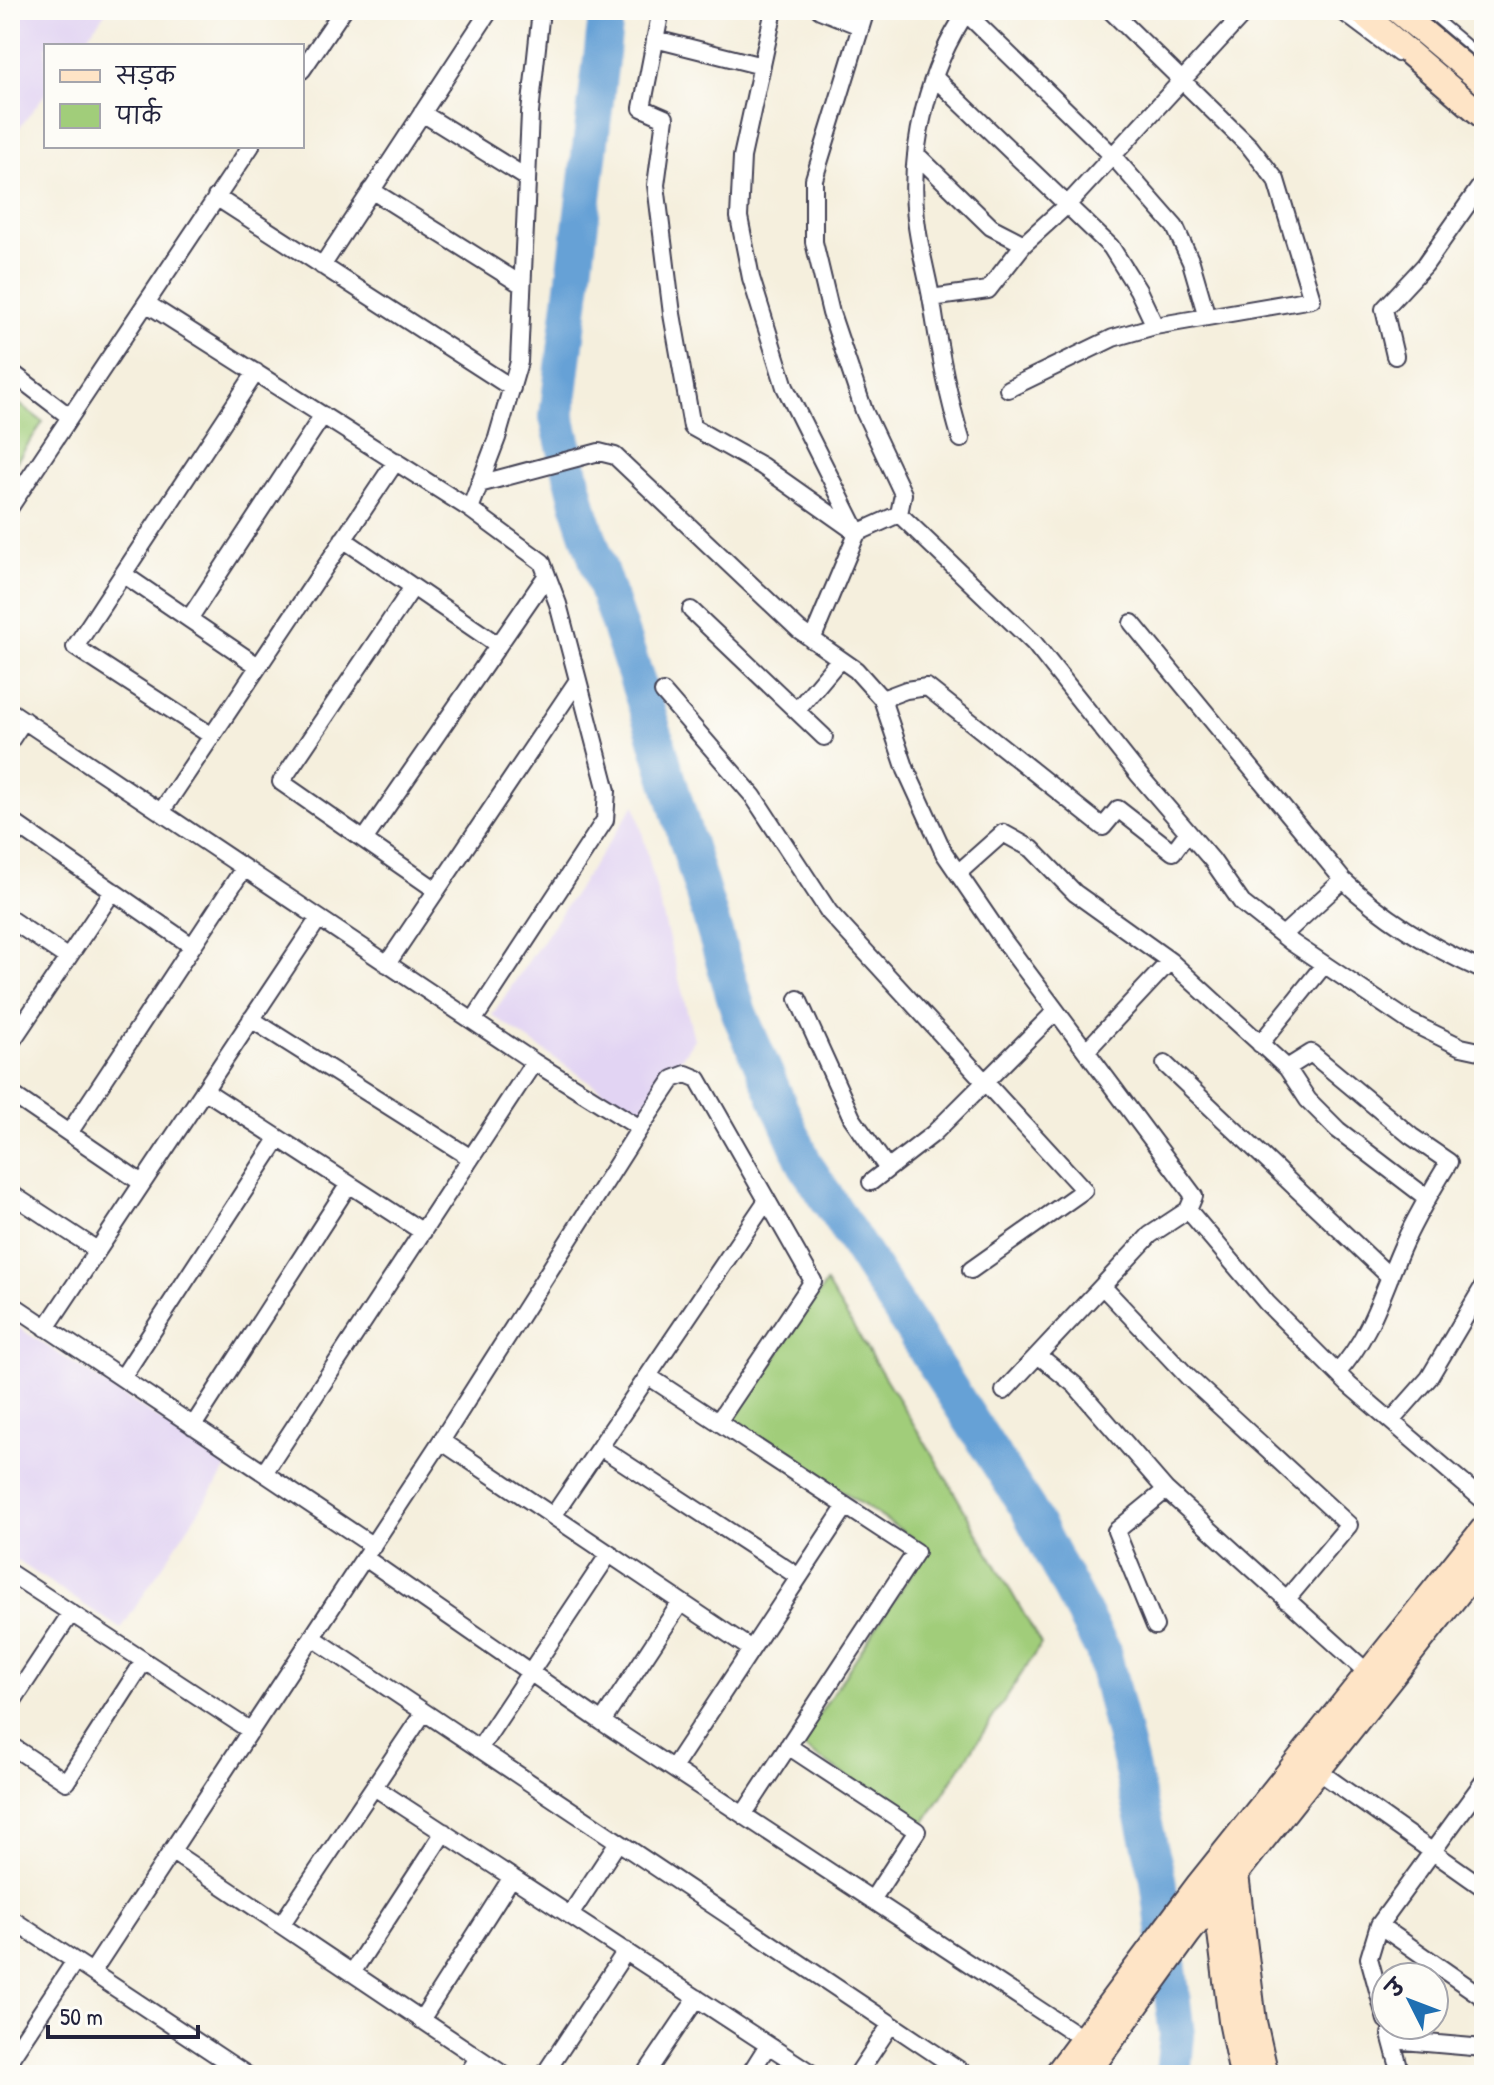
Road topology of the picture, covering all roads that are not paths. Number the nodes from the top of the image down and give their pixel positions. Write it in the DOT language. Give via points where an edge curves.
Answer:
graph roads {
  1 [pos="343,10"];
  2 [pos="490,10"];
  3 [pos="541,10"];
  4 [pos="661,10"];
  5 [pos="774,10"];
  6 [pos="820,10"];
  7 [pos="1110,10"];
  8 [pos="1247,10"];
  9 [pos="1334,10"];
  10 [pos="1359,10"];
  11 [pos="1397,10"];
  12 [pos="1426,10"];
  13 [pos="966,11"];
  14 [pos="863,18"];
  15 [pos="655,39"];
  16 [pos="1484,59"];
  17 [pos="762,66"];
  18 [pos="304,67"];
  19 [pos="934,77"];
  20 [pos="1182,79"];
  21 [pos="1484,83"];
  22 [pos="422,113"];
  23 [pos="1484,117"];
  24 [pos="1484,129"];
  25 [pos="250,148"];
  26 [pos="916,154"];
  27 [pos="1112,155"];
  28 [pos="527,178"];
  29 [pos="1484,181"];
  30 [pos="371,190"];
  31 [pos="216,197"];
  32 [pos="1068,204"];
  33 [pos="1024,244"];
  34 [pos="322,266"];
  35 [pos="522,285"];
  36 [pos="931,298"];
  37 [pos="146,303"];
  38 [pos="1207,317"];
  39 [pos="1155,326"];
  40 [pos="1395,356"];
  41 [pos="10,371"];
  42 [pos="256,372"];
  43 [pos="512,388"];
  44 [pos="1008,389"];
  45 [pos="323,415"];
  46 [pos="70,417"];
  47 [pos="961,439"];
  48 [pos="396,461"];
  49 [pos="479,484"];
  50 [pos="10,507"];
  51 [pos="470,509"];
  52 [pos="899,514"];
  53 [pos="857,533"];
  54 [pos="343,539"];
  55 [pos="123,574"];
  56 [pos="547,575"];
  57 [pos="413,587"];
  58 [pos="691,610"];
  59 [pos="189,619"];
  60 [pos="1132,623"];
  61 [pos="812,640"];
  62 [pos="498,645"];
  63 [pos="840,659"];
  64 [pos="258,666"];
  65 [pos="578,680"];
  66 [pos="663,692"];
  67 [pos="882,699"];
  68 [pos="798,709"];
  69 [pos="17,716"];
  70 [pos="212,736"];
  71 [pos="824,737"];
  72 [pos="10,741"];
  73 [pos="161,812"];
  74 [pos="10,820"];
  75 [pos="1188,832"];
  76 [pos="364,840"];
  77 [pos="244,868"];
  78 [pos="958,873"];
  79 [pos="1343,880"];
  80 [pos="436,890"];
  81 [pos="113,891"];
  82 [pos="319,918"];
  83 [pos="10,919"];
  84 [pos="1283,935"];
  85 [pos="192,946"];
  86 [pos="68,958"];
  87 [pos="1170,961"];
  88 [pos="387,964"];
  89 [pos="1324,965"];
  90 [pos="1484,971"];
  91 [pos="798,999"];
  92 [pos="1056,1011"];
  93 [pos="251,1019"];
  94 [pos="473,1021"];
  95 [pos="10,1044"];
  96 [pos="1260,1044"];
  97 [pos="1086,1051"];
  98 [pos="1484,1052"];
  99 [pos="534,1062"];
  100 [pos="1165,1064"];
  101 [pos="1287,1068"];
  102 [pos="984,1083"];
  103 [pos="204,1090"];
  104 [pos="10,1093"];
  105 [pos="640,1128"];
  106 [pos="69,1133"];
  107 [pos="278,1139"];
  108 [pos="471,1158"];
  109 [pos="888,1169"];
  110 [pos="871,1182"];
  111 [pos="142,1183"];
  112 [pos="349,1184"];
  113 [pos="10,1193"];
  114 [pos="1427,1198"];
  115 [pos="765,1203"];
  116 [pos="1188,1210"];
  117 [pos="423,1232"];
  118 [pos="97,1250"];
  119 [pos="971,1270"];
  120 [pos="1390,1277"];
  121 [pos="1484,1285"];
  122 [pos="1103,1287"];
  123 [pos="10,1303"];
  124 [pos="46,1328"];
  125 [pos="1038,1355"];
  126 [pos="1337,1373"];
  127 [pos="648,1376"];
  128 [pos="122,1378"];
  129 [pos="1004,1391"];
  130 [pos="1391,1421"];
  131 [pos="718,1422"];
  132 [pos="193,1426"];
  133 [pos="441,1441"];
  134 [pos="600,1447"];
  135 [pos="264,1473"];
  136 [pos="1166,1490"];
  137 [pos="1484,1501"];
  138 [pos="846,1506"];
  139 [pos="553,1516"];
  140 [pos="1484,1528"];
  141 [pos="369,1552"];
  142 [pos="609,1554"];
  143 [pos="1484,1561"];
  144 [pos="10,1573"];
  145 [pos="799,1577"];
  146 [pos="1286,1600"];
  147 [pos="681,1602"];
  148 [pos="71,1613"];
  149 [pos="1155,1626"];
  150 [pos="312,1637"];
  151 [pos="751,1649"];
  152 [pos="144,1661"];
  153 [pos="532,1670"];
  154 [pos="1369,1674"];
  155 [pos="10,1705"];
  156 [pos="424,1712"];
  157 [pos="602,1722"];
  158 [pos="251,1731"];
  159 [pos="10,1745"];
  160 [pos="788,1746"];
  161 [pos="479,1749"];
  162 [pos="1310,1765"];
  163 [pos="673,1768"];
  164 [pos="1484,1781"];
  165 [pos="374,1787"];
  166 [pos="743,1815"];
  167 [pos="444,1832"];
  168 [pos="618,1842"];
  169 [pos="171,1851"];
  170 [pos="1433,1852"];
  171 [pos="1225,1870"];
  172 [pos="512,1877"];
  173 [pos="1484,1888"];
  174 [pos="872,1900"];
  175 [pos="1215,1900"];
  176 [pos="570,1915"];
  177 [pos="10,1918"];
  178 [pos="281,1925"];
  179 [pos="1379,1925"];
  180 [pos="626,1951"];
  181 [pos="75,1961"];
  182 [pos="1370,1962"];
  183 [pos="92,1972"];
  184 [pos="352,1973"];
  185 [pos="697,1998"];
  186 [pos="1484,1998"];
  187 [pos="421,2020"];
  188 [pos="891,2024"];
  189 [pos="1082,2038"];
  190 [pos="1392,2041"];
  191 [pos="1450,2041"];
  192 [pos="768,2045"];
  193 [pos="1484,2048"];
  194 [pos="478,2058"];
  195 [pos="10,2059"];
  196 [pos="10,2066"];
  197 [pos="24,2075"];
  198 [pos="247,2075"];
  199 [pos="467,2075"];
  200 [pos="504,2075"];
  201 [pos="544,2075"];
  202 [pos="645,2075"];
  203 [pos="749,2075"];
  204 [pos="814,2075"];
  205 [pos="857,2075"];
  206 [pos="967,2075"];
  207 [pos="1056,2075"];
  208 [pos="1086,2075"];
  209 [pos="1242,2075"];
  210 [pos="1266,2075"];
  211 [pos="1401,2075"];
  1 -- 18 [label="street"];
  2 -- 22 [label="street"];
  3 -- 28 [label="street"];
  4 -- 15 [label="street"];
  5 -- 17 [label="street"];
  6 -- 14 [label="street"];
  7 -- 20 [label="street"];
  8 -- 20 [label="street"];
  9 -- 24 [label="lane"];
  10 -- 23 [label="street"];
  11 -- 21 [label="street"];
  12 -- 16 [label="lane"];
  13 -- 19 [label="street"];
  13 -- 27 [label="street"];
  14 -- 52 [label="street" via="814,179 814,242 864,411 903,494"];
  15 -- 17 [label="street"];
  15 -- 53 [label="street" via="642,108 665,118 656,185 692,427 762,466"];
  17 -- 53 [label="street" via="742,157 739,217 751,278 785,387"];
  19 -- 26 [label="street"];
  19 -- 32 [label="street"];
  20 -- 27 [label="street"];
  20 -- 38 [label="street" via="1276,180 1312,299"];
  22 -- 28 [label="street"];
  22 -- 30 [label="street"];
  25 -- 31 [label="street"];
  26 -- 33 [label="street" via="991,227"];
  26 -- 36 [label="street" via="916,219"];
  27 -- 32 [label="street"];
  27 -- 38 [label="street" via="1175,227"];
  28 -- 35 [label="street"];
  29 -- 40 [label="street" via="1425,265 1384,309"];
  30 -- 34 [label="street"];
  30 -- 35 [label="street"];
  31 -- 34 [label="street"];
  31 -- 37 [label="street"];
  32 -- 33 [label="street"];
  32 -- 39 [label="street" via="1111,247"];
  33 -- 36 [label="street" via="988,290"];
  34 -- 43 [label="street"];
  35 -- 43 [label="street" via="519,362"];
  36 -- 47 [label="street"];
  37 -- 42 [label="street"];
  37 -- 46 [label="street"];
  38 -- 39 [label="street"];
  39 -- 44 [label="street" via="1113,338"];
  41 -- 46 [label="street"];
  42 -- 45 [label="street"];
  42 -- 55 [label="street"];
  43 -- 49 [label="street"];
  45 -- 48 [label="street"];
  45 -- 59 [label="street"];
  46 -- 50 [label="street"];
  48 -- 51 [label="street"];
  48 -- 54 [label="street"];
  49 -- 51 [label="street"];
  49 -- 61 [label="street" via="599,452 615,456"];
  51 -- 56 [label="street" via="542,562"];
  52 -- 53 [label="street"];
  52 -- 75 [label="street" via="1034,643"];
  53 -- 61 [label="street"];
  54 -- 57 [label="street"];
  54 -- 64 [label="street"];
  55 -- 59 [label="street"];
  55 -- 70 [label="street" via="75,647"];
  56 -- 62 [label="street"];
  56 -- 65 [label="street"];
  57 -- 62 [label="street"];
  57 -- 76 [label="street" via="281,782"];
  58 -- 68 [label="street"];
  59 -- 64 [label="street"];
  60 -- 79 [label="street"];
  61 -- 63 [label="street"];
  62 -- 76 [label="street"];
  63 -- 67 [label="street"];
  63 -- 68 [label="street"];
  64 -- 70 [label="street"];
  65 -- 80 [label="street"];
  65 -- 94 [label="street" via="607,791 605,820"];
  66 -- 102 [label="street" via="753,796 829,912"];
  67 -- 75 [label="street" via="927,687 1103,827 1118,809 1173,852"];
  67 -- 78 [label="street" via="906,770"];
  68 -- 71 [label="street"];
  69 -- 72 [label="street"];
  69 -- 73 [label="street"];
  70 -- 73 [label="street"];
  73 -- 77 [label="street"];
  74 -- 81 [label="street"];
  75 -- 84 [label="street" via="1242,903"];
  76 -- 80 [label="street"];
  77 -- 82 [label="street"];
  77 -- 85 [label="street"];
  78 -- 87 [label="street" via="1003,833 1032,849 1075,893"];
  78 -- 92 [label="street"];
  79 -- 84 [label="street"];
  79 -- 90 [label="street" via="1436,950"];
  80 -- 88 [label="street"];
  81 -- 85 [label="street"];
  81 -- 86 [label="street"];
  82 -- 88 [label="street"];
  82 -- 93 [label="street"];
  83 -- 86 [label="street"];
  84 -- 89 [label="street"];
  85 -- 106 [label="street"];
  86 -- 95 [label="street"];
  87 -- 96 [label="street"];
  87 -- 97 [label="street"];
  88 -- 94 [label="street"];
  89 -- 96 [label="street"];
  89 -- 98 [label="street" via="1410,1022 1461,1047"];
  91 -- 109 [label="street" via="852,1118"];
  92 -- 97 [label="street"];
  92 -- 102 [label="street"];
  93 -- 103 [label="street"];
  93 -- 108 [label="street"];
  94 -- 99 [label="street"];
  96 -- 101 [label="street"];
  97 -- 116 [label="street" via="1194,1196"];
  99 -- 105 [label="street"];
  99 -- 108 [label="street"];
  100 -- 120 [label="street"];
  101 -- 114 [label="street" via="1308,1100 1338,1130"];
  101 -- 114 [label="street" via="1311,1053 1449,1162"];
  102 -- 109 [label="street"];
  102 -- 119 [label="street" via="1084,1190"];
  103 -- 107 [label="street"];
  103 -- 111 [label="street"];
  104 -- 106 [label="street"];
  105 -- 115 [label="street" via="673,1079 686,1074 698,1079"];
  105 -- 133 [label="street"];
  106 -- 111 [label="street"];
  107 -- 112 [label="street"];
  107 -- 128 [label="street"];
  108 -- 117 [label="street"];
  109 -- 110 [label="street"];
  111 -- 118 [label="street"];
  112 -- 117 [label="street"];
  112 -- 132 [label="street"];
  113 -- 118 [label="street"];
  114 -- 120 [label="street"];
  115 -- 127 [label="street"];
  115 -- 131 [label="street" via="813,1281"];
  116 -- 122 [label="street" via="1150,1235"];
  116 -- 126 [label="street" via="1267,1303"];
  117 -- 135 [label="street"];
  118 -- 124 [label="street"];
  120 -- 126 [label="street" via="1372,1325"];
  121 -- 130 [label="street" via="1429,1378"];
  122 -- 125 [label="street"];
  122 -- 146 [label="street" via="1188,1377 1349,1525"];
  123 -- 124 [label="street"];
  124 -- 128 [label="street"];
  125 -- 129 [label="street"];
  125 -- 136 [label="street" via="1075,1385"];
  126 -- 130 [label="street"];
  127 -- 131 [label="street"];
  127 -- 134 [label="street"];
  128 -- 132 [label="street"];
  130 -- 137 [label="street"];
  131 -- 138 [label="street"];
  132 -- 135 [label="street"];
  133 -- 139 [label="street"];
  133 -- 141 [label="street"];
  134 -- 139 [label="street"];
  134 -- 145 [label="street"];
  135 -- 141 [label="street"];
  136 -- 146 [label="street"];
  136 -- 149 [label="street" via="1116,1531"];
  138 -- 145 [label="street"];
  138 -- 160 [label="street" via="916,1552"];
  139 -- 142 [label="street"];
  140 -- 154 [label="street"];
  141 -- 150 [label="street"];
  141 -- 153 [label="street"];
  142 -- 147 [label="street"];
  142 -- 153 [label="street"];
  143 -- 162 [label="street"];
  144 -- 148 [label="street"];
  145 -- 151 [label="street"];
  146 -- 154 [label="street"];
  147 -- 151 [label="street"];
  147 -- 157 [label="street"];
  148 -- 152 [label="street"];
  148 -- 155 [label="street"];
  150 -- 156 [label="street"];
  150 -- 158 [label="street"];
  151 -- 163 [label="street"];
  152 -- 158 [label="street"];
  152 -- 159 [label="street" via="66,1782"];
  153 -- 157 [label="street"];
  153 -- 161 [label="street"];
  154 -- 162 [label="street"];
  156 -- 161 [label="street"];
  156 -- 165 [label="street"];
  157 -- 163 [label="street"];
  158 -- 169 [label="street"];
  160 -- 166 [label="street"];
  160 -- 174 [label="street" via="917,1831"];
  161 -- 168 [label="street"];
  162 -- 170 [label="street"];
  162 -- 171 [label="street"];
  163 -- 166 [label="street"];
  164 -- 170 [label="street"];
  165 -- 167 [label="street"];
  165 -- 178 [label="street"];
  166 -- 174 [label="street"];
  167 -- 172 [label="street"];
  167 -- 184 [label="street"];
  168 -- 176 [label="street"];
  168 -- 188 [label="street"];
  169 -- 178 [label="street"];
  169 -- 183 [label="street"];
  170 -- 173 [label="street"];
  170 -- 179 [label="street"];
  171 -- 175 [label="street"];
  171 -- 189 [label="street" via="1189,1897"];
  171 -- 210 [label="street"];
  172 -- 176 [label="street"];
  172 -- 187 [label="street"];
  174 -- 189 [label="street"];
  175 -- 208 [label="street"];
  175 -- 209 [label="street"];
  176 -- 180 [label="street"];
  177 -- 181 [label="street"];
  178 -- 184 [label="street"];
  179 -- 182 [label="street"];
  179 -- 186 [label="street"];
  180 -- 185 [label="street"];
  180 -- 201 [label="street"];
  181 -- 183 [label="street"];
  181 -- 195 [label="street"];
  183 -- 198 [label="street"];
  184 -- 187 [label="street"];
  185 -- 192 [label="street"];
  185 -- 202 [label="street"];
  187 -- 194 [label="street"];
  188 -- 205 [label="street"];
  188 -- 206 [label="street"];
  189 -- 207 [label="street"];
  190 -- 211 [label="street"];
  191 -- 193 [label="street"];
  192 -- 203 [label="street"];
  192 -- 204 [label="street"];
  194 -- 199 [label="street"];
  194 -- 200 [label="street"];
  196 -- 197 [label="street"];
}
